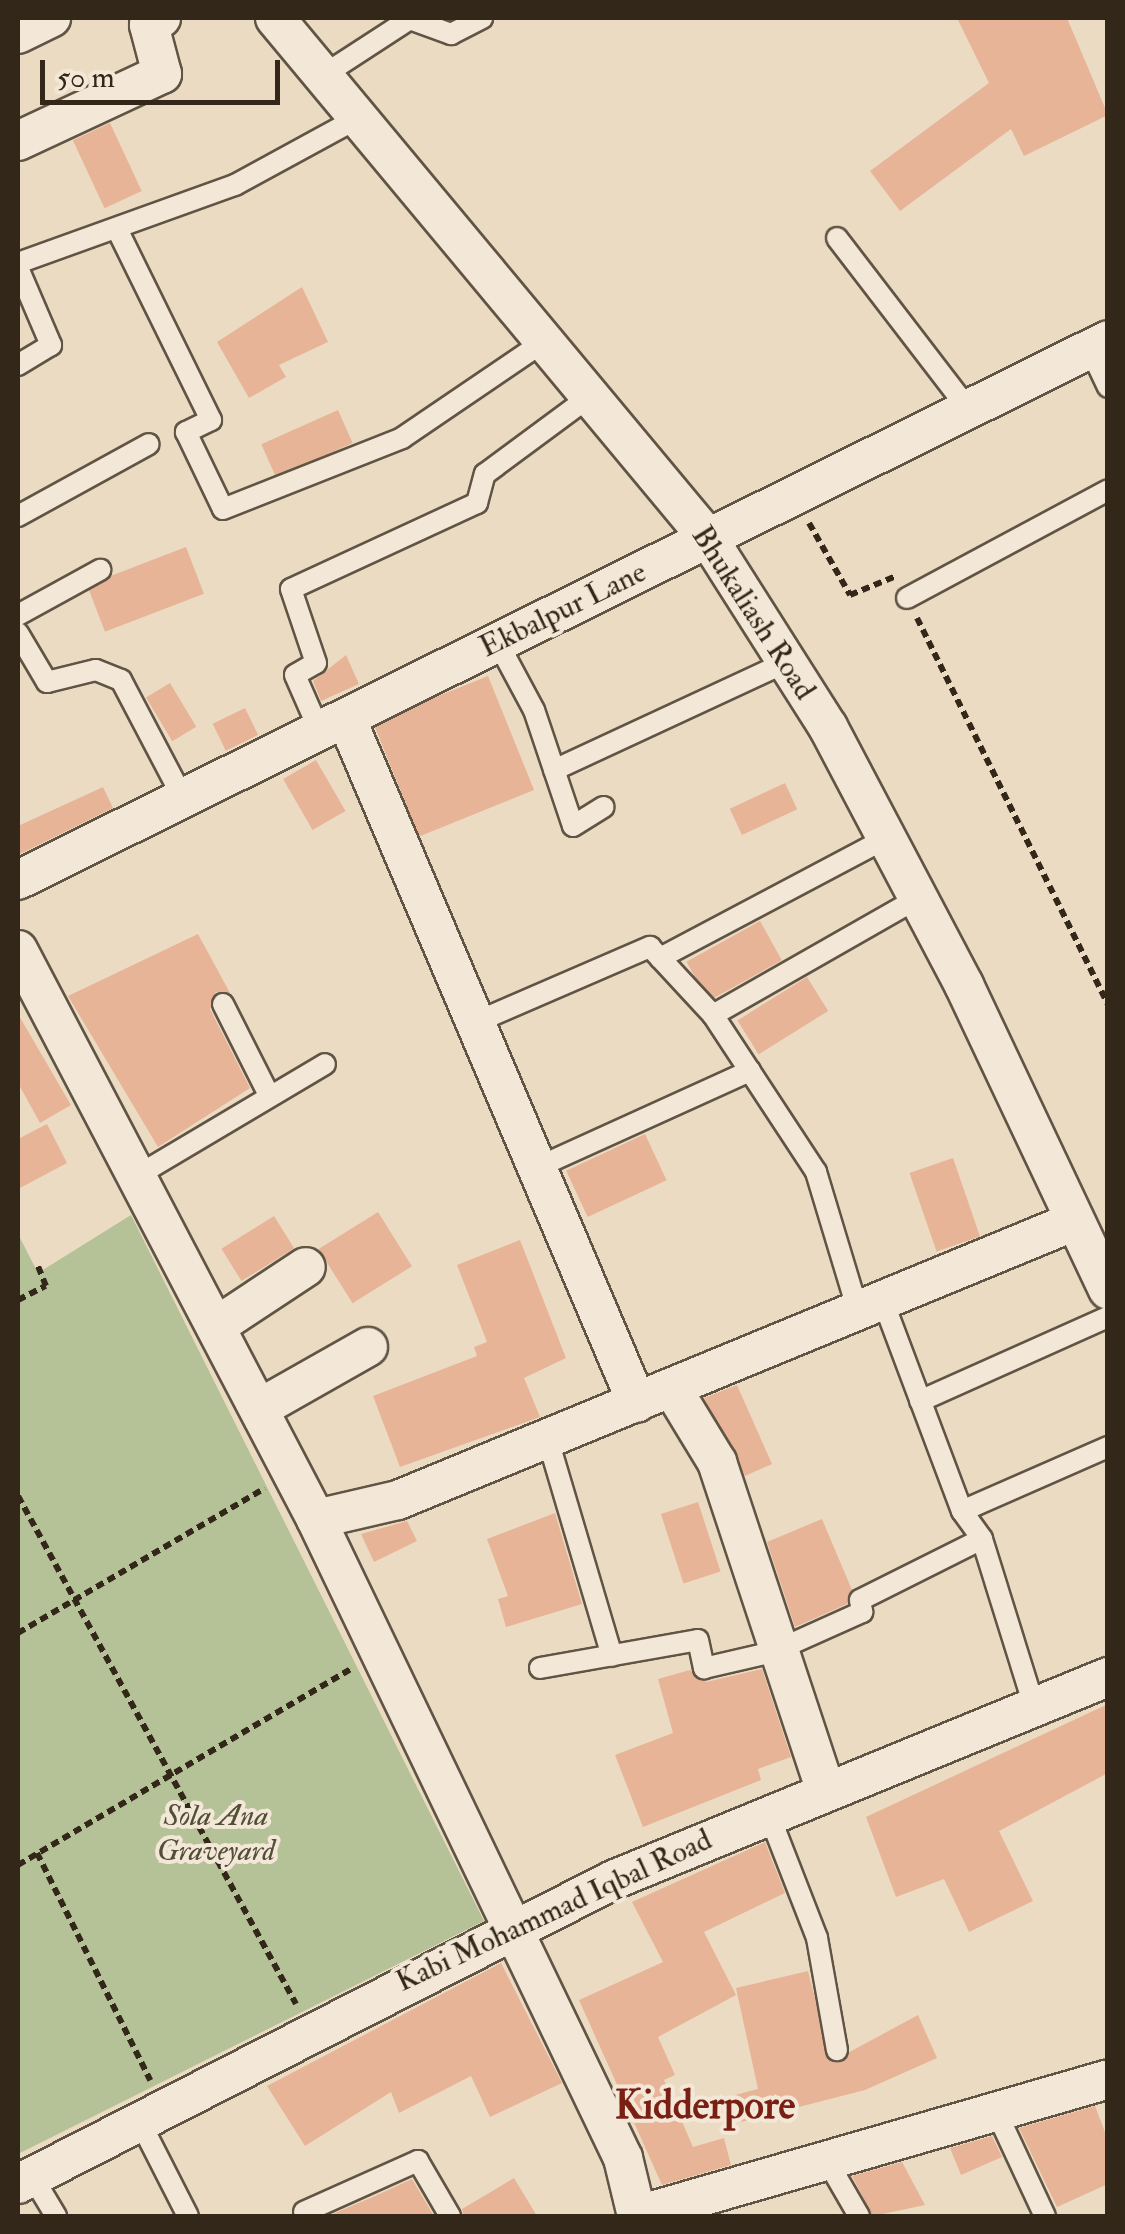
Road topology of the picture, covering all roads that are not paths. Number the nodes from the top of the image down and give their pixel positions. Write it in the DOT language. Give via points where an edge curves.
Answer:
graph roads {
  1 [pos="51,18"];
  2 [pos="275,18"];
  3 [pos="482,18"];
  4 [pos="152,20"];
  5 [pos="18,34"];
  6 [pos="320,78"];
  7 [pos="354,120"];
  8 [pos="18,141"];
  9 [pos="117,228"];
  10 [pos="838,238"];
  11 [pos="18,266"];
  12 [pos="543,342"];
  13 [pos="1099,344"];
  14 [pos="18,366"];
  15 [pos="1108,386"];
  16 [pos="589,397"];
  17 [pos="968,409"];
  18 [pos="149,444"];
  19 [pos="1108,490"];
  20 [pos="18,516"];
  21 [pos="708,538"];
  22 [pos="100,570"];
  23 [pos="906,598"];
  24 [pos="18,615"];
  25 [pos="18,633"];
  26 [pos="498,642"];
  27 [pos="786,662"];
  28 [pos="333,725"];
  29 [pos="554,770"];
  30 [pos="184,800"];
  31 [pos="603,807"];
  32 [pos="887,838"];
  33 [pos="18,880"];
  34 [pos="918,898"];
  35 [pos="18,950"];
  36 [pos="660,958"];
  37 [pos="223,1004"];
  38 [pos="714,1015"];
  39 [pos="474,1023"];
  40 [pos="325,1064"];
  41 [pos="750,1071"];
  42 [pos="268,1092"];
  43 [pos="536,1168"];
  44 [pos="140,1174"];
  45 [pos="1075,1221"];
  46 [pos="306,1268"];
  47 [pos="1108,1290"];
  48 [pos="870,1306"];
  49 [pos="1108,1318"];
  50 [pos="218,1324"];
  51 [pos="368,1347"];
  52 [pos="672,1388"];
  53 [pos="920,1401"];
  54 [pos="637,1403"];
  55 [pos="260,1408"];
  56 [pos="548,1440"];
  57 [pos="1108,1447"];
  58 [pos="962,1512"];
  59 [pos="316,1519"];
  60 [pos="982,1538"];
  61 [pos="773,1652"];
  62 [pos="612,1656"];
  63 [pos="540,1668"];
  64 [pos="1108,1677"];
  65 [pos="1034,1706"];
  66 [pos="824,1786"];
  67 [pos="768,1812"];
  68 [pos="508,1929"];
  69 [pos="836,2050"];
  70 [pos="1108,2079"];
  71 [pos="995,2109"];
  72 [pos="150,2112"];
  73 [pos="826,2160"];
  74 [pos="25,2180"];
  75 [pos="304,2212"];
  76 [pos="652,2214"];
  77 [pos="56,2216"];
  78 [pos="188,2216"];
  79 [pos="450,2216"];
  80 [pos="859,2216"];
  81 [pos="1045,2216"];
  1 -- 5 [label="street"];
  2 -- 6 [label="street, Bhukaliash Road"];
  3 -- 6 [label="lane" via="451,34 410,19"];
  4 -- 8 [label="street" via="162,74"];
  6 -- 7 [label="street, Bhukaliash Road"];
  7 -- 9 [label="lane" via="236,185"];
  7 -- 12 [label="street, Bhukaliash Road"];
  9 -- 11 [label="lane"];
  9 -- 12 [label="lane" via="211,420 186,432 223,510 402,438"];
  10 -- 17 [label="lane"];
  11 -- 14 [label="lane" via="50,346"];
  12 -- 16 [label="street, Bhukaliash Road"];
  13 -- 15 [label="lane"];
  13 -- 17 [label="street, Ekbalpur Lane"];
  16 -- 21 [label="street, Bhukaliash Road"];
  16 -- 28 [label="lane" via="485,474 477,503 292,589 316,663 295,676"];
  17 -- 21 [label="street, Ekbalpur Lane"];
  18 -- 20 [label="lane"];
  19 -- 23 [label="lane"];
  21 -- 26 [label="street, Ekbalpur Lane"];
  21 -- 27 [label="street, Bhukaliash Road"];
  22 -- 24 [label="lane"];
  25 -- 30 [label="lane" via="47,682 96,670 120,680"];
  26 -- 28 [label="street, Ekbalpur Lane"];
  26 -- 29 [label="lane"];
  27 -- 29 [label="lane"];
  27 -- 32 [label="street, Bhukaliash Road"];
  28 -- 30 [label="street, Ekbalpur Lane"];
  28 -- 39 [label="street"];
  29 -- 31 [label="lane" via="573,826"];
  30 -- 33 [label="street, Ekbalpur Lane"];
  32 -- 34 [label="street, Bhukaliash Road"];
  32 -- 36 [label="lane"];
  34 -- 38 [label="lane"];
  34 -- 45 [label="street, Bhukaliash Road"];
  35 -- 44 [label="street"];
  36 -- 38 [label="lane"];
  36 -- 39 [label="lane" via="650,948"];
  37 -- 42 [label="lane"];
  38 -- 41 [label="lane"];
  39 -- 43 [label="street"];
  40 -- 42 [label="lane"];
  41 -- 43 [label="lane"];
  41 -- 48 [label="lane" via="816,1172"];
  42 -- 44 [label="lane"];
  43 -- 54 [label="street"];
  44 -- 50 [label="street"];
  45 -- 47 [label="street, Bhukaliash Road"];
  45 -- 48 [label="street"];
  46 -- 50 [label="street"];
  48 -- 52 [label="street"];
  48 -- 53 [label="lane"];
  49 -- 53 [label="lane"];
  50 -- 55 [label="street"];
  51 -- 55 [label="street"];
  52 -- 54 [label="street"];
  52 -- 61 [label="street" via="717,1462"];
  53 -- 58 [label="lane"];
  54 -- 56 [label="street"];
  55 -- 59 [label="street"];
  56 -- 59 [label="street" via="398,1500"];
  56 -- 62 [label="lane"];
  57 -- 58 [label="lane"];
  58 -- 60 [label="lane"];
  59 -- 68 [label="street"];
  60 -- 61 [label="lane" via="860,1600 862,1612"];
  60 -- 65 [label="lane"];
  61 -- 62 [label="lane" via="704,1668 698,1640"];
  61 -- 66 [label="street"];
  62 -- 63 [label="lane"];
  64 -- 65 [label="street, Kabi Mohammad Iqbal Road"];
  65 -- 66 [label="street, Kabi Mohammad Iqbal Road"];
  66 -- 67 [label="street, Kabi Mohammad Iqbal Road"];
  67 -- 68 [label="street, Kabi Mohammad Iqbal Road"];
  67 -- 69 [label="lane" via="818,1938"];
  68 -- 72 [label="street, Kabi Mohammad Iqbal Road"];
  68 -- 76 [label="street"];
  70 -- 71 [label="street"];
  71 -- 73 [label="street"];
  71 -- 81 [label="lane"];
  72 -- 74 [label="street, Kabi Mohammad Iqbal Road"];
  72 -- 78 [label="lane"];
  73 -- 76 [label="street"];
  73 -- 80 [label="lane"];
  74 -- 77 [label="lane"];
  75 -- 79 [label="lane" via="418,2161"];
}
